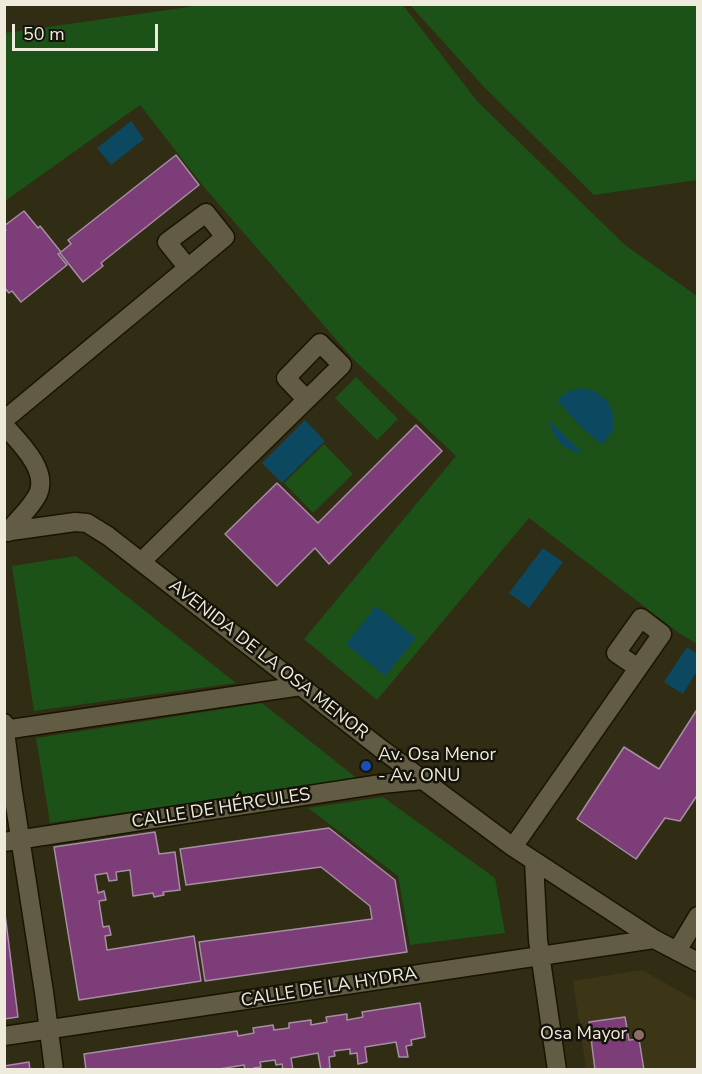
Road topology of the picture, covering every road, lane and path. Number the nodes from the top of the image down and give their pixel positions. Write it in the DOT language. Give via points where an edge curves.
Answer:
graph roads {
  1 [pos="188,268"];
  2 [pos="306,399"];
  3 [pos="4,420"];
  4 [pos="4,425"];
  5 [pos="6,532"];
  6 [pos="142,561"];
  7 [pos="638,668"];
  8 [pos="301,686"];
  9 [pos="5,728"];
  10 [pos="423,780"];
  11 [pos="12,840"];
  12 [pos="513,848"];
  13 [pos="534,861"];
  14 [pos="698,916"];
  15 [pos="654,939"];
  16 [pos="677,951"];
  17 [pos="541,957"];
  18 [pos="698,962"];
  19 [pos="48,1030"];
  20 [pos="4,1036"];
  21 [pos="54,1070"];
  22 [pos="557,1070"];
  1 -- 3 [label="street"];
  2 -- 6 [label="street"];
  4 -- 5 [label="street" via="28,453 41,482 34,500"];
  5 -- 6 [label="street, AVENIDA DE LA OSA MENOR" via="87,522"];
  6 -- 8 [label="street, AVENIDA DE LA OSA MENOR"];
  7 -- 12 [label="street"];
  8 -- 9 [label="street"];
  8 -- 10 [label="street, AVENIDA DE LA OSA MENOR"];
  9 -- 11 [label="street"];
  10 -- 11 [label="street, CALLE DE HÉRCULES"];
  10 -- 12 [label="street, AVENIDA DE LA OSA MENOR"];
  11 -- 19 [label="street"];
  12 -- 13 [label="street, AVENIDA DE LA OSA MENOR"];
  13 -- 15 [label="street, AVENIDA DE LA OSA MENOR"];
  13 -- 17 [label="street"];
  14 -- 16 [label="street"];
  15 -- 16 [label="street, AVENIDA DE LA OSA MENOR"];
  15 -- 17 [label="street, CALLE DE LA HYDRA"];
  16 -- 18 [label="street, AVENIDA DE LA OSA MENOR"];
  17 -- 19 [label="street, CALLE DE LA HYDRA"];
  17 -- 22 [label="street"];
  19 -- 20 [label="street, CALLE DE LA HYDRA"];
  19 -- 21 [label="street"];
}
